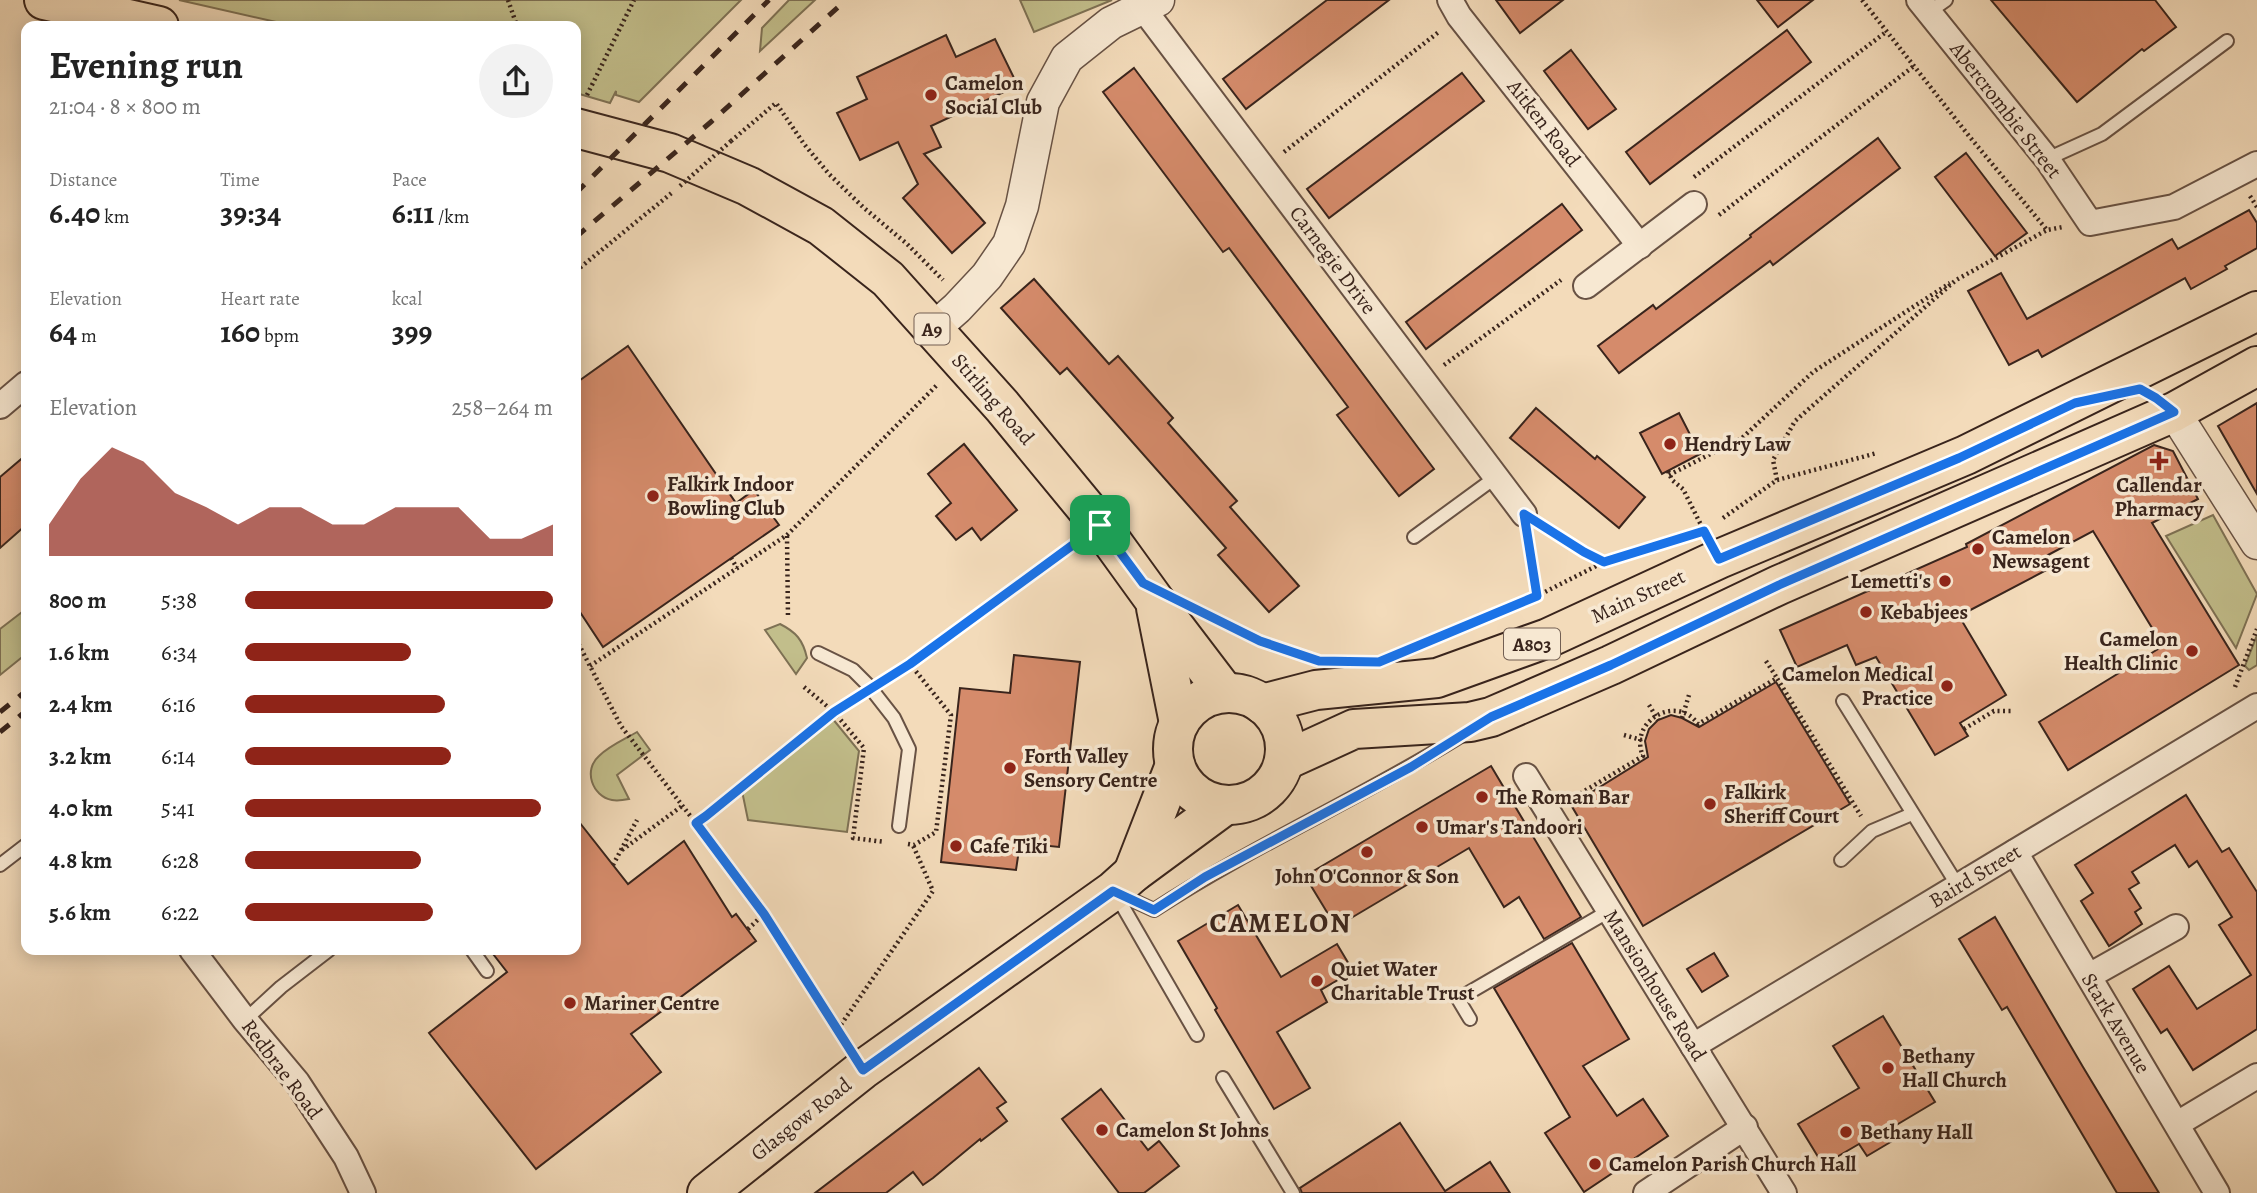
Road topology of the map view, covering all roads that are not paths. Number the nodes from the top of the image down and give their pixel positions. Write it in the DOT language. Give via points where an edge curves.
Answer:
graph roads {
  1 [pos="44,0"];
  2 [pos="1150,3"];
  3 [pos="1931,4"];
  4 [pos="1455,8"];
  5 [pos="137,21"];
  6 [pos="2227,41"];
  7 [pos="581,118"];
  8 [pos="2047,159"];
  9 [pos="2257,164"];
  10 [pos="1694,204"];
  11 [pos="1640,246"];
  12 [pos="1586,286"];
  13 [pos="2257,311"];
  14 [pos="932,330"];
  15 [pos="2257,366"];
  16 [pos="21,388"];
  17 [pos="2075,403"];
  18 [pos="0,406"];
  19 [pos="2174,412"];
  20 [pos="1496,477"];
  21 [pos="1524,514"];
  22 [pos="1413,537"];
  23 [pos="2257,543"];
  24 [pos="1155,601"];
  25 [pos="818,653"];
  26 [pos="1225,693"];
  27 [pos="1843,701"];
  28 [pos="1262,704"];
  29 [pos="2257,706"];
  30 [pos="1491,717"];
  31 [pos="1179,723"];
  32 [pos="1284,761"];
  33 [pos="1175,765"];
  34 [pos="1526,776"];
  35 [pos="1224,806"];
  36 [pos="1912,814"];
  37 [pos="899,826"];
  38 [pos="21,849"];
  39 [pos="2015,852"];
  40 [pos="1841,860"];
  41 [pos="0,865"];
  42 [pos="1123,882"];
  43 [pos="1958,886"];
  44 [pos="1609,911"];
  45 [pos="2176,927"];
  46 [pos="196,955"];
  47 [pos="323,955"];
  48 [pos="476,955"];
  49 [pos="487,971"];
  50 [pos="2089,976"];
  51 [pos="1470,1019"];
  52 [pos="245,1020"];
  53 [pos="1197,1035"];
  54 [pos="1693,1046"];
  55 [pos="2257,1076"];
  56 [pos="1223,1078"];
  57 [pos="2177,1124"];
  58 [pos="1745,1127"];
  59 [pos="363,1193"];
  60 [pos="706,1193"];
  61 [pos="1293,1193"];
  62 [pos="1646,1193"];
  63 [pos="1784,1193"];
  64 [pos="2217,1193"];
  1 -- 5 [label="main road"];
  2 -- 14 [label="street" via="1111,23 1067,58 1043,102 1009,244 987,276"];
  2 -- 20 [label="street, Carnegie Drive" via="1264,168"];
  3 -- 8 [label="street, Abercrombie Street"];
  4 -- 11 [label="street, Aitken Road"];
  6 -- 8 [label="lane" via="2102,134"];
  7 -- 14 [label="main road, Stirling Road / A9" via="748,186 821,226 888,279"];
  8 -- 9 [label="street, Abercrombie Street" via="2090,223 2174,207"];
  10 -- 11 [label="street"];
  11 -- 12 [label="street"];
  13 -- 17 [label="main road, Main Street / A803"];
  14 -- 24 [label="main road, Stirling Road / A9" via="1100,525"];
  15 -- 19 [label="main road, A803"];
  16 -- 18 [label="street"];
  17 -- 19 [label="main road, Main Street / A803" via="2140,389"];
  17 -- 28 [label="main road, Main Street / A803" via="1548,638 1437,678 1317,690"];
  19 -- 23 [label="street"];
  19 -- 30 [label="main road, A803"];
  20 -- 21 [label="street, Carnegie Drive"];
  20 -- 22 [label="lane"];
  24 -- 26 [label="main road, Stirling Road / A9"];
  24 -- 31 [label="main road, Stirling Road / A9"];
  25 -- 37 [label="lane" via="853,670 894,718 909,749"];
  26 -- 28 [label="main road" via="1245,695"];
  26 -- 31 [label="main road" via="1206,697"];
  27 -- 36 [label="lane"];
  28 -- 32 [label="main road" via="1282,730"];
  29 -- 39 [label="street, Baird Street"];
  30 -- 32 [label="main road, A803" via="1354,729"];
  30 -- 42 [label="lane" via="1411,767 1205,877 1154,910"];
  31 -- 33 [label="main road" via="1172,744"];
  32 -- 35 [label="main road" via="1278,776 1255,799"];
  33 -- 35 [label="main road" via="1181,781 1193,793"];
  33 -- 42 [label="main road"];
  34 -- 44 [label="street, Mansionhouse Road"];
  35 -- 42 [label="main road, Glasgow Road"];
  36 -- 40 [label="lane" via="1872,831"];
  36 -- 43 [label="lane"];
  38 -- 41 [label="lane"];
  39 -- 43 [label="street, Baird Street"];
  39 -- 50 [label="street, Stark Avenue"];
  42 -- 53 [label="lane"];
  42 -- 60 [label="main road, Glasgow Road" via="863,1070"];
  43 -- 54 [label="street, Baird Street"];
  44 -- 51 [label="lane" via="1458,999"];
  44 -- 54 [label="street, Mansionhouse Road"];
  45 -- 50 [label="street"];
  46 -- 52 [label="street, Redbrae Road"];
  47 -- 52 [label="lane"];
  48 -- 49 [label="lane"];
  50 -- 57 [label="street, Stark Avenue"];
  52 -- 59 [label="street, Redbrae Road" via="297,1082 346,1157"];
  54 -- 58 [label="street, Mansionhouse Road"];
  55 -- 57 [label="street"];
  56 -- 61 [label="lane"];
  57 -- 64 [label="street, Stark Avenue"];
  58 -- 62 [label="street"];
  58 -- 63 [label="street, Mansionhouse Road"];
}
